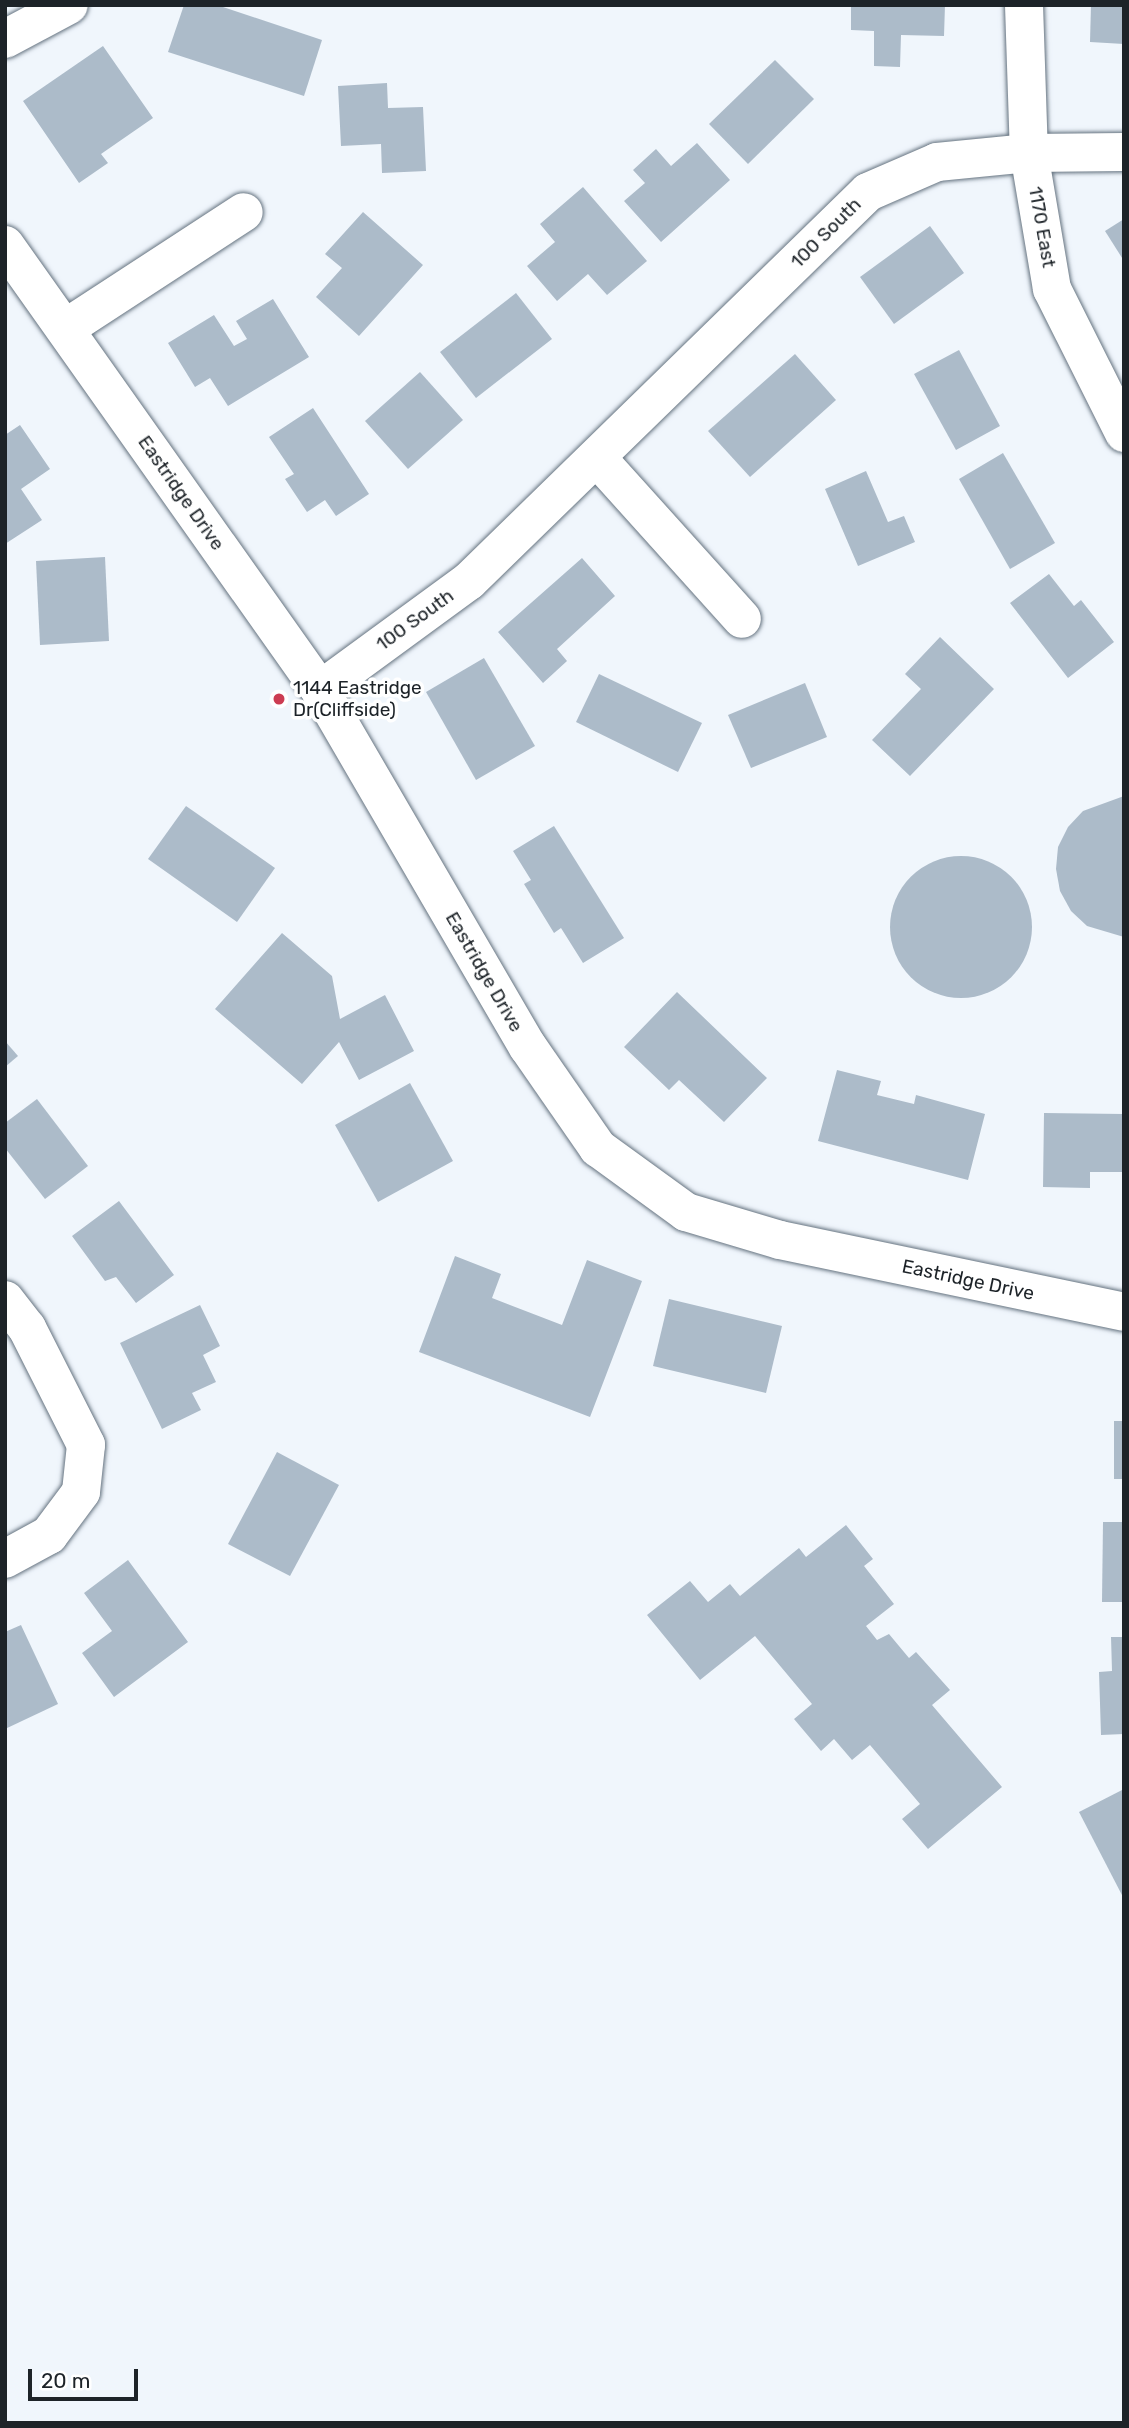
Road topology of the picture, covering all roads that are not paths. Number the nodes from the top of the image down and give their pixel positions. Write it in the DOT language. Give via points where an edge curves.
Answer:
graph roads {
  1 [pos="69,5"];
  2 [pos="1024,5"];
  3 [pos="5,39"];
  4 [pos="1124,152"];
  5 [pos="1029,153"];
  6 [pos="244,212"];
  7 [pos="5,245"];
  8 [pos="66,328"];
  9 [pos="1124,433"];
  10 [pos="598,459"];
  11 [pos="742,619"];
  12 [pos="320,690"];
  13 [pos="5,1300"];
  14 [pos="1124,1312"];
  15 [pos="5,1559"];
  1 -- 3 [label="street"];
  2 -- 5 [label="street, 1170 East"];
  4 -- 5 [label="street, 100 South"];
  5 -- 9 [label="street, 1170 East" via="1052,289"];
  5 -- 10 [label="street, 100 South" via="937,162 868,192"];
  6 -- 8 [label="street"];
  7 -- 8 [label="street, Eastridge Drive"];
  8 -- 12 [label="street, Eastridge Drive"];
  10 -- 11 [label="street"];
  10 -- 12 [label="street, 100 South" via="469,581"];
  12 -- 14 [label="street, Eastridge Drive" via="528,1047 598,1148 686,1212 780,1240"];
  13 -- 15 [label="street" via="27,1328 86,1445 81,1492 49,1535"];
}
